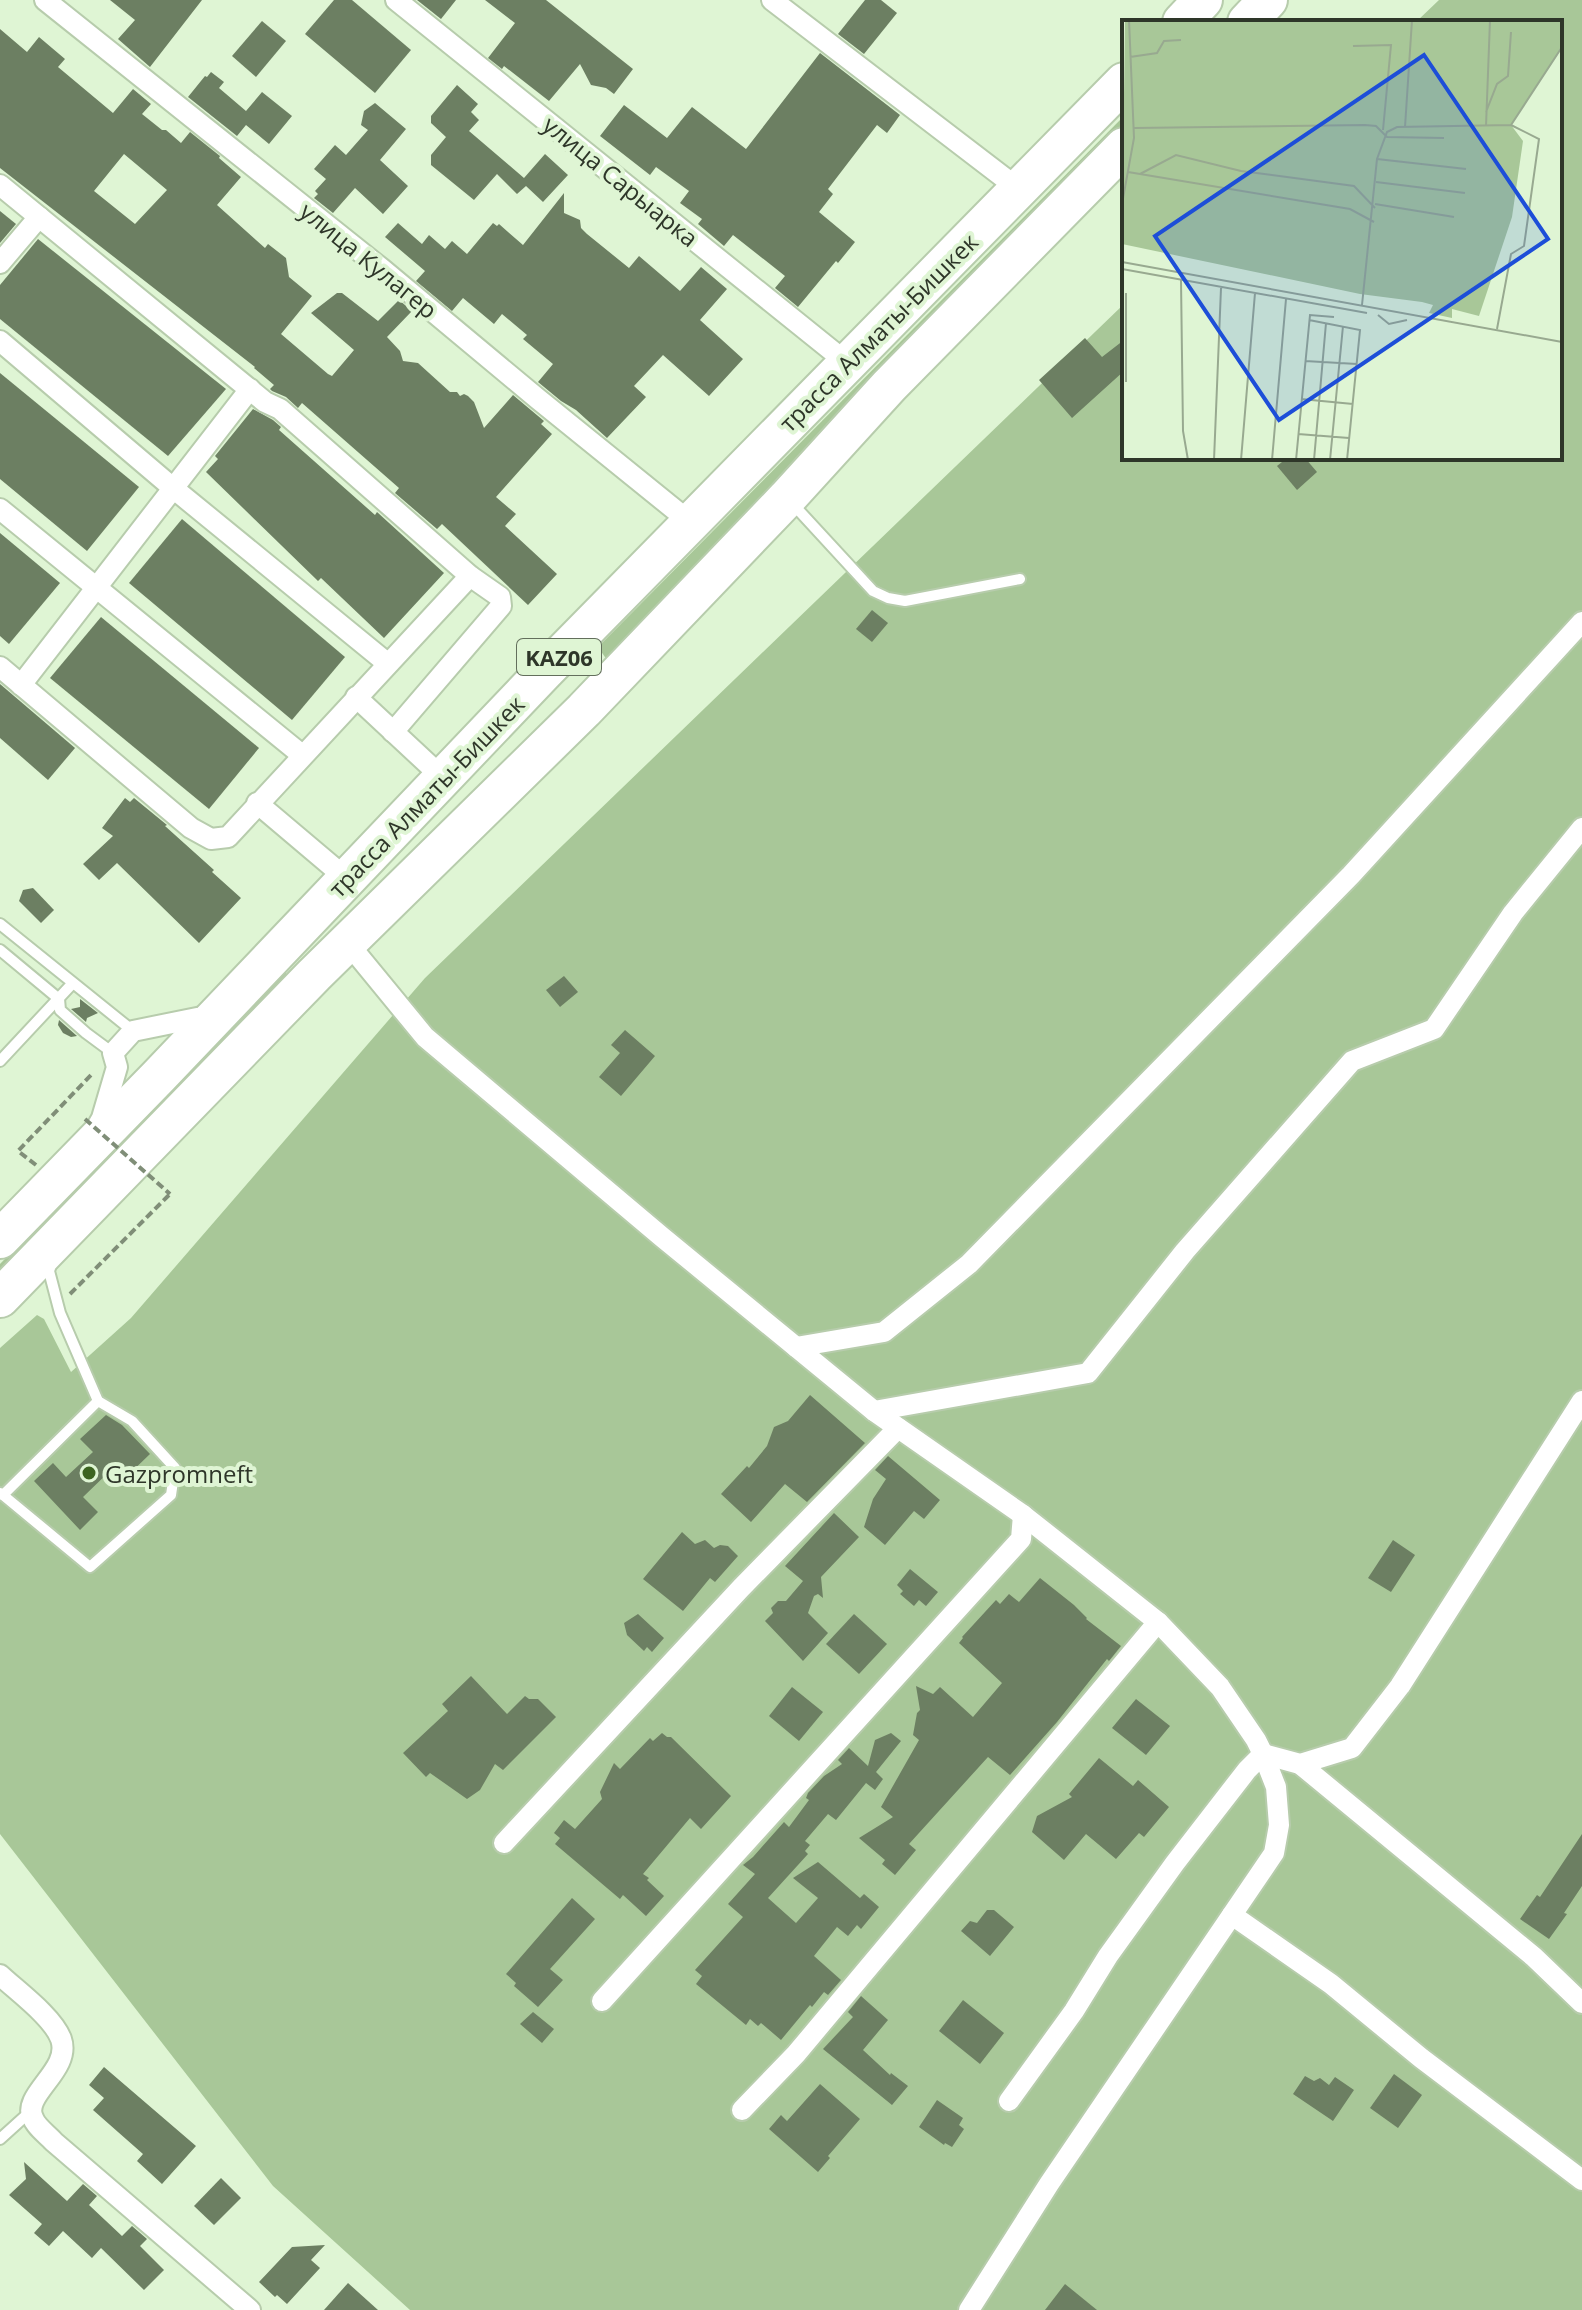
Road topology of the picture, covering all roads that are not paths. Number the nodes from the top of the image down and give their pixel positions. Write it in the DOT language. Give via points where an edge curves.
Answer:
graph roads {
  1 [pos="45,0"];
  2 [pos="396,0"];
  3 [pos="772,0"];
  4 [pos="1203,0"];
  5 [pos="1268,0"];
  6 [pos="1184,20"];
  7 [pos="1249,20"];
  8 [pos="1122,84"];
  9 [pos="1122,149"];
  10 [pos="0,185"];
  11 [pos="1020,190"];
  12 [pos="39,217"];
  13 [pos="0,263"];
  14 [pos="0,341"];
  15 [pos="846,362"];
  16 [pos="250,389"];
  17 [pos="173,488"];
  18 [pos="787,498"];
  19 [pos="0,509"];
  20 [pos="690,522"];
  21 [pos="470,576"];
  22 [pos="1020,579"];
  23 [pos="94,588"];
  24 [pos="1582,622"];
  25 [pos="387,663"];
  26 [pos="0,667"];
  27 [pos="544,672"];
  28 [pos="21,685"];
  29 [pos="356,697"];
  30 [pos="584,710"];
  31 [pos="393,732"];
  32 [pos="302,755"];
  33 [pos="443,778"];
  34 [pos="257,803"];
  35 [pos="1582,828"];
  36 [pos="347,879"];
  37 [pos="0,924"];
  38 [pos="347,942"];
  39 [pos="0,950"];
  40 [pos="72,984"];
  41 [pos="59,999"];
  42 [pos="228,1003"];
  43 [pos="133,1031"];
  44 [pos="113,1053"];
  45 [pos="0,1061"];
  46 [pos="81,1156"];
  47 [pos="70,1226"];
  48 [pos="0,1239"];
  49 [pos="0,1298"];
  50 [pos="796,1347"];
  51 [pos="98,1401"];
  52 [pos="1582,1401"];
  53 [pos="874,1411"];
  54 [pos="898,1428"];
  55 [pos="1,1494"];
  56 [pos="1023,1515"];
  57 [pos="1158,1622"];
  58 [pos="1263,1754"];
  59 [pos="1300,1764"];
  60 [pos="504,1843"];
  61 [pos="1232,1915"];
  62 [pos="0,1975"];
  63 [pos="602,2001"];
  64 [pos="1582,2003"];
  65 [pos="1009,2101"];
  66 [pos="742,2110"];
  67 [pos="31,2111"];
  68 [pos="0,2139"];
  69 [pos="1582,2180"];
  70 [pos="250,2310"];
  71 [pos="969,2310"];
  1 -- 20 [label="street, улица Кулагер"];
  2 -- 15 [label="street, улица Сарыарка"];
  3 -- 11 [label="street"];
  4 -- 6 [label="highway"];
  5 -- 7 [label="highway"];
  8 -- 11 [label="highway, трасса Алматы-Бишкек / KАZ06"];
  9 -- 18 [label="highway, трасса Алматы-Бишкек / KАZ06"];
  10 -- 12 [label="street"];
  11 -- 15 [label="highway, трасса Алматы-Бишкек / KАZ06"];
  12 -- 13 [label="street"];
  12 -- 16 [label="street"];
  14 -- 17 [label="street"];
  15 -- 20 [label="highway, трасса Алматы-Бишкек / KАZ06"];
  16 -- 17 [label="street"];
  16 -- 21 [label="street" via="280,409"];
  17 -- 23 [label="street"];
  17 -- 25 [label="street"];
  18 -- 22 [label="lane" via="873,591 888,598 905,601"];
  18 -- 30 [label="highway, трасса Алматы-Бишкек / KАZ06"];
  19 -- 23 [label="street"];
  20 -- 27 [label="highway, трасса Алматы-Бишкек / KАZ06"];
  21 -- 25 [label="street"];
  21 -- 31 [label="street" via="500,597 501,606"];
  23 -- 28 [label="street"];
  23 -- 32 [label="street"];
  24 -- 50 [label="street" via="1351,875 969,1264 884,1332"];
  25 -- 29 [label="street"];
  26 -- 28 [label="street"];
  27 -- 30 [label="highway"];
  27 -- 33 [label="highway, трасса Алматы-Бишкек / KАZ06"];
  28 -- 34 [label="street" via="191,828 211,839 228,837"];
  29 -- 31 [label="street"];
  29 -- 32 [label="street"];
  30 -- 38 [label="highway, трасса Алматы-Бишкек / KАZ06"];
  31 -- 33 [label="street"];
  32 -- 34 [label="street"];
  33 -- 36 [label="highway, трасса Алматы-Бишкек / KАZ06"];
  34 -- 36 [label="street"];
  35 -- 53 [label="street" via="1513,913 1434,1029 1352,1061 1185,1251 1088,1373"];
  36 -- 42 [label="highway, трасса Алматы-Бишкек / KАZ06"];
  37 -- 40 [label="lane"];
  38 -- 47 [label="highway, трасса Алматы-Бишкек / KАZ06"];
  38 -- 50 [label="street" via="425,1037"];
  39 -- 41 [label="lane"];
  40 -- 41 [label="lane"];
  40 -- 43 [label="lane"];
  41 -- 44 [label="lane" via="60,1010"];
  41 -- 45 [label="lane"];
  42 -- 43 [label="street" via="202,1017"];
  42 -- 46 [label="highway, трасса Алматы-Бишкек / KАZ06"];
  43 -- 44 [label="street"];
  44 -- 46 [label="street" via="117,1067 102,1118"];
  46 -- 48 [label="highway, трасса Алматы-Бишкек / KАZ06"];
  47 -- 49 [label="highway, трасса Алматы-Бишкек / KАZ06"];
  47 -- 51 [label="lane" via="49,1271"];
  50 -- 53 [label="street"];
  51 -- 55 [label="lane"];
  51 -- 55 [label="lane" via="132,1421 175,1468 171,1495 90,1567"];
  52 -- 59 [label="street" via="1381,1711 1352,1748"];
  53 -- 54 [label="street"];
  54 -- 56 [label="street"];
  54 -- 60 [label="street"];
  56 -- 57 [label="street"];
  56 -- 63 [label="street" via="1021,1539"];
  57 -- 58 [label="street" via="1220,1687"];
  57 -- 66 [label="street" via="796,2054"];
  58 -- 59 [label="street"];
  58 -- 61 [label="street" via="1276,1787 1278,1838 1274,1853"];
  58 -- 65 [label="street" via="1175,1863"];
  59 -- 64 [label="street" via="1534,1957"];
  61 -- 69 [label="street" via="1331,1984"];
  61 -- 71 [label="street"];
  62 -- 67 [label="street" via="45,2016 62,2040 57,2068"];
  67 -- 68 [label="lane"];
  67 -- 70 [label="street" via="54,2142"];
}
